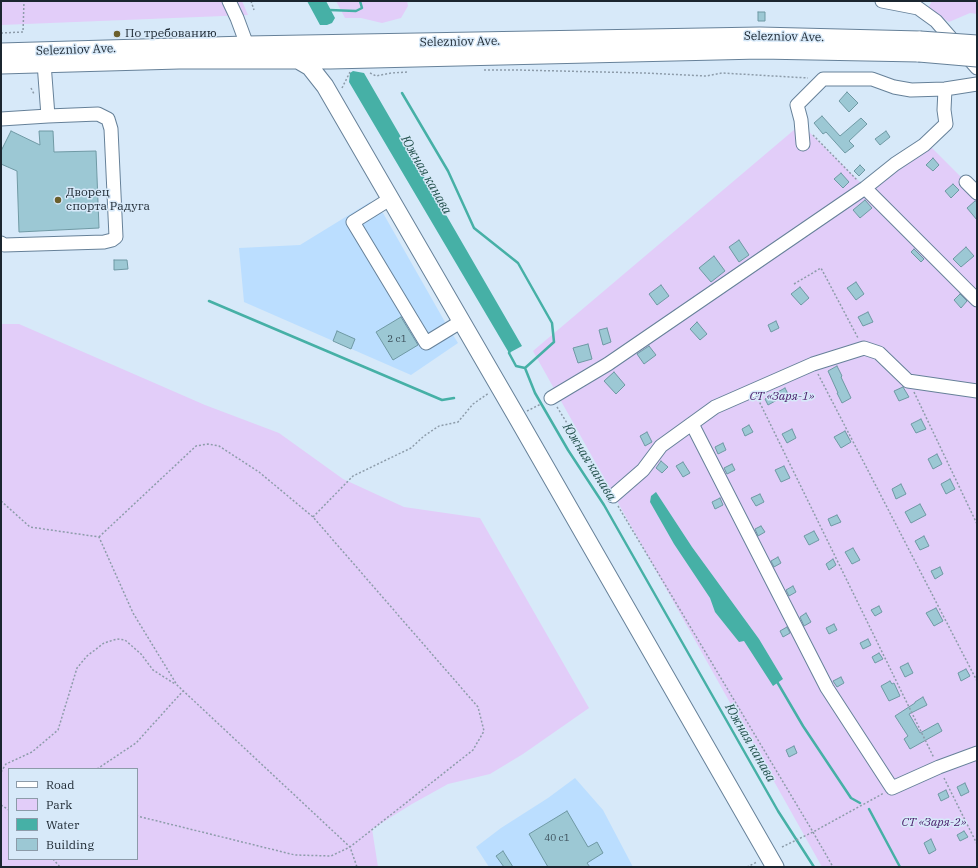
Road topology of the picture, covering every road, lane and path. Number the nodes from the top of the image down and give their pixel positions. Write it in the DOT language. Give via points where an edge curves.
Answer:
graph roads {
  1 [pos="24,1"];
  2 [pos="230,1"];
  3 [pos="251,1"];
  4 [pos="882,1"];
  5 [pos="921,4"];
  6 [pos="254,10"];
  7 [pos="1,34"];
  8 [pos="247,44"];
  9 [pos="977,44"];
  10 [pos="919,47"];
  11 [pos="1,52"];
  12 [pos="977,58"];
  13 [pos="298,60"];
  14 [pos="330,60"];
  15 [pos="44,63"];
  16 [pos="1,65"];
  17 [pos="977,68"];
  18 [pos="354,69"];
  19 [pos="478,70"];
  20 [pos="414,72"];
  21 [pos="366,73"];
  22 [pos="823,79"];
  23 [pos="322,82"];
  24 [pos="977,84"];
  25 [pos="31,88"];
  26 [pos="945,89"];
  27 [pos="338,91"];
  28 [pos="34,94"];
  29 [pos="48,116"];
  30 [pos="1,119"];
  31 [pos="801,122"];
  32 [pos="803,144"];
  33 [pos="966,182"];
  34 [pos="865,188"];
  35 [pos="977,193"];
  36 [pos="390,199"];
  37 [pos="1,243"];
  38 [pos="794,284"];
  39 [pos="977,300"];
  40 [pos="462,321"];
  41 [pos="864,348"];
  42 [pos="813,364"];
  43 [pos="908,381"];
  44 [pos="754,390"];
  45 [pos="493,391"];
  46 [pos="977,391"];
  47 [pos="551,398"];
  48 [pos="692,424"];
  49 [pos="613,496"];
  50 [pos="1,501"];
  51 [pos="313,517"];
  52 [pos="977,524"];
  53 [pos="98,537"];
  54 [pos="977,681"];
  55 [pos="177,685"];
  56 [pos="183,691"];
  57 [pos="977,753"];
  58 [pos="938,767"];
  59 [pos="98,768"];
  60 [pos="1,772"];
  61 [pos="892,788"];
  62 [pos="138,816"];
  63 [pos="814,832"];
  64 [pos="977,844"];
  65 [pos="350,847"];
  66 [pos="782,847"];
  67 [pos="757,862"];
  68 [pos="358,867"];
  69 [pos="747,867"];
  70 [pos="775,867"];
  71 [pos="833,867"];
  1 -- 7 [label="path" via="23,32"];
  2 -- 8 [label="street"];
  3 -- 6 [label="path"];
  4 -- 5 [label="street"];
  5 -- 17 [label="street"];
  8 -- 10 [label="main road, Selezniov Ave." via="760,36"];
  8 -- 11 [label="main road, Selezniov Ave."];
  9 -- 10 [label="main road, bridge"];
  10 -- 12 [label="main road, bridge"];
  10 -- 14 [label="main road, Selezniov Ave."];
  13 -- 14 [label="main road, Selezniov Ave."];
  13 -- 15 [label="main road, Selezniov Ave."];
  13 -- 23 [label="main road" via="310,66"];
  14 -- 23 [label="main road" via="321,75"];
  15 -- 16 [label="main road, Selezniov Ave."];
  15 -- 29 [label="street"];
  18 -- 27 [label="path" via="350,71 342,89"];
  19 -- 22 [label="path" via="638,72 706,76 722,73"];
  20 -- 21 [label="path" via="376,76"];
  22 -- 26 [label="street" via="872,79 911,90"];
  22 -- 31 [label="street" via="797,105"];
  23 -- 36 [label="main road"];
  24 -- 26 [label="street"];
  25 -- 28 [label="path"];
  26 -- 34 [label="street" via="946,124 924,145"];
  29 -- 30 [label="street"];
  29 -- 37 [label="street" via="98,114 108,119 111,129 116,237 104,242 4,245"];
  31 -- 32 [label="street"];
  31 -- 34 [label="path"];
  33 -- 35 [label="street"];
  34 -- 39 [label="street"];
  34 -- 47 [label="street" via="608,364"];
  36 -- 40 [label="main road"];
  36 -- 40 [label="street" via="353,222 426,343"];
  38 -- 41 [label="path" via="821,268"];
  40 -- 70 [label="main road"];
  41 -- 42 [label="street"];
  41 -- 43 [label="street" via="879,353"];
  42 -- 44 [label="street"];
  42 -- 54 [label="path"];
  43 -- 46 [label="street"];
  43 -- 52 [label="path"];
  44 -- 48 [label="street" via="715,407"];
  44 -- 58 [label="path"];
  45 -- 51 [label="path" via="473,404 458,422 439,426 411,448 353,476"];
  47 -- 49 [label="path"];
  48 -- 49 [label="street" via="662,446 643,470"];
  48 -- 61 [label="street" via="827,688"];
  49 -- 63 [label="path"];
  50 -- 53 [label="path" via="30,527"];
  51 -- 53 [label="path" via="259,472 219,446 208,444 196,446"];
  51 -- 65 [label="path" via="478,707 484,731 473,750"];
  53 -- 55 [label="path" via="133,613"];
  55 -- 56 [label="path"];
  55 -- 60 [label="path" via="153,670 126,640 117,639 104,643 76,668 58,730 32,752 6,764"];
  56 -- 59 [label="path" via="136,743"];
  56 -- 65 [label="path"];
  57 -- 58 [label="street"];
  58 -- 61 [label="street"];
  58 -- 64 [label="path"];
  61 -- 63 [label="path"];
  62 -- 65 [label="path" via="295,855 331,856"];
  63 -- 66 [label="path"];
  63 -- 71 [label="path"];
  65 -- 68 [label="path"];
  67 -- 69 [label="path"];
}
